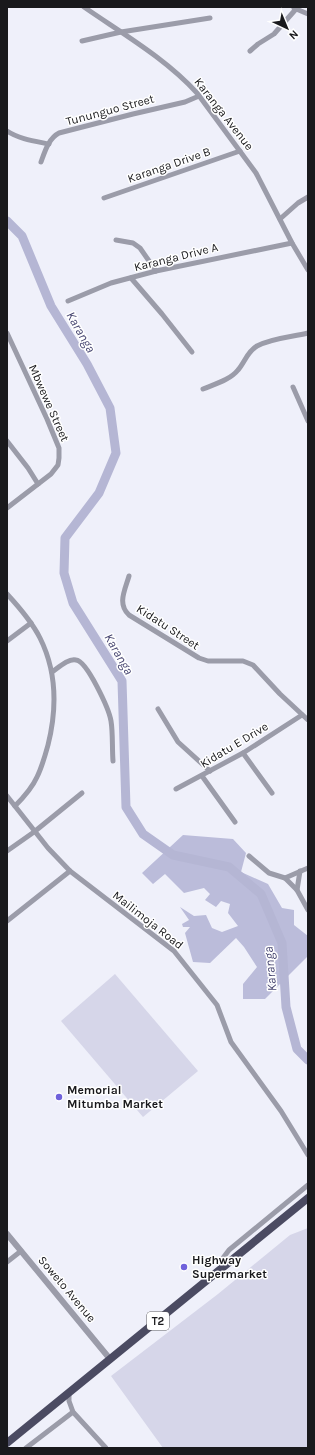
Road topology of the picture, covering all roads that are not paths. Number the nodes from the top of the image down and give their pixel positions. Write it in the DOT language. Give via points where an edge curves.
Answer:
graph roads {
  1 [pos="84,7"];
  2 [pos="295,8"];
  3 [pos="308,14"];
  4 [pos="210,18"];
  5 [pos="121,32"];
  6 [pos="82,41"];
  7 [pos="250,51"];
  8 [pos="199,96"];
  9 [pos="9,133"];
  10 [pos="48,144"];
  11 [pos="240,151"];
  12 [pos="41,162"];
  13 [pos="308,197"];
  14 [pos="104,198"];
  15 [pos="280,219"];
  16 [pos="116,240"];
  17 [pos="292,243"];
  18 [pos="308,270"];
  19 [pos="156,271"];
  20 [pos="131,278"];
  21 [pos="68,301"];
  22 [pos="7,333"];
  23 [pos="308,333"];
  24 [pos="192,352"];
  25 [pos="293,387"];
  26 [pos="203,389"];
  27 [pos="308,421"];
  28 [pos="7,441"];
  29 [pos="38,484"];
  30 [pos="7,508"];
  31 [pos="129,576"];
  32 [pos="7,594"];
  33 [pos="31,624"];
  34 [pos="7,641"];
  35 [pos="52,672"];
  36 [pos="158,709"];
  37 [pos="302,715"];
  38 [pos="308,720"];
  39 [pos="243,753"];
  40 [pos="113,761"];
  41 [pos="210,771"];
  42 [pos="202,776"];
  43 [pos="176,789"];
  44 [pos="272,793"];
  45 [pos="82,794"];
  46 [pos="7,796"];
  47 [pos="15,806"];
  48 [pos="235,822"];
  49 [pos="34,832"];
  50 [pos="7,851"];
  51 [pos="249,856"];
  52 [pos="308,868"];
  53 [pos="70,871"];
  54 [pos="300,871"];
  55 [pos="285,878"];
  56 [pos="297,890"];
  57 [pos="308,910"];
  58 [pos="7,921"];
  59 [pos="308,1155"];
  60 [pos="308,1185"];
  61 [pos="308,1198"];
  62 [pos="7,1234"];
  63 [pos="21,1251"];
  64 [pos="7,1262"];
  65 [pos="222,1269"];
  66 [pos="110,1359"];
  67 [pos="69,1392"];
  68 [pos="73,1412"];
  69 [pos="7,1443"];
  70 [pos="26,1448"];
  71 [pos="106,1448"];
  1 -- 5 [label="street, Karanga Avenue"];
  2 -- 3 [label="street"];
  2 -- 7 [label="street" via="274,34"];
  4 -- 5 [label="street"];
  5 -- 6 [label="street"];
  5 -- 8 [label="street, Karanga Avenue" via="169,66"];
  8 -- 10 [label="street, Tununguo Street" via="186,102 59,133"];
  8 -- 11 [label="street, Karanga Avenue"];
  9 -- 10 [label="street"];
  10 -- 12 [label="street"];
  11 -- 14 [label="street, Karanga Drive B"];
  11 -- 15 [label="street, Karanga Avenue" via="256,173"];
  13 -- 15 [label="street"];
  15 -- 17 [label="street, Karanga Avenue"];
  16 -- 19 [label="street" via="133,243 140,248"];
  17 -- 18 [label="street, Karanga Avenue"];
  17 -- 19 [label="street, Karanga Drive A"];
  19 -- 20 [label="street, Karanga Drive A"];
  20 -- 21 [label="street, Karanga Drive A"];
  20 -- 24 [label="street"];
  22 -- 29 [label="street, Mbwewe Street" via="59,448 58,464 51,474"];
  23 -- 26 [label="street" via="257,346 229,378"];
  25 -- 27 [label="street"];
  28 -- 29 [label="street"];
  29 -- 30 [label="street, Mbwewe Street"];
  31 -- 37 [label="street, Kidatu Street" via="122,603 124,610 130,615 199,658 208,661 243,661 253,665"];
  32 -- 33 [label="street"];
  33 -- 34 [label="street"];
  33 -- 35 [label="street" via="40,637"];
  35 -- 40 [label="street" via="73,659 85,666 109,713"];
  35 -- 47 [label="street" via="55,705 45,754 37,778"];
  36 -- 41 [label="street" via="178,742"];
  37 -- 38 [label="street, Kidatu Street"];
  37 -- 39 [label="street, Kidatu E Drive"];
  39 -- 41 [label="street, Kidatu E Drive"];
  39 -- 44 [label="street"];
  41 -- 42 [label="street, Kidatu E Drive"];
  42 -- 43 [label="street, Kidatu E Drive"];
  42 -- 48 [label="street"];
  45 -- 49 [label="street"];
  46 -- 47 [label="street, Mailimoja Road"];
  47 -- 49 [label="street, Mailimoja Road"];
  49 -- 50 [label="street"];
  49 -- 53 [label="street, Mailimoja Road"];
  51 -- 55 [label="street" via="269,873"];
  52 -- 54 [label="street"];
  53 -- 58 [label="street"];
  53 -- 59 [label="street, Mailimoja Road" via="174,951 217,1005 231,1042 281,1111"];
  54 -- 55 [label="street"];
  54 -- 56 [label="street"];
  55 -- 56 [label="street"];
  56 -- 57 [label="street"];
  60 -- 65 [label="street" via="229,1250 223,1258"];
  61 -- 65 [label="highway, T2"];
  62 -- 63 [label="street, Soweto Avenue"];
  63 -- 64 [label="street"];
  63 -- 66 [label="street, Soweto Avenue"];
  65 -- 66 [label="highway, T2"];
  66 -- 67 [label="highway, T2"];
  67 -- 68 [label="street"];
  67 -- 69 [label="highway, T2"];
  68 -- 70 [label="street"];
  68 -- 71 [label="street"];
}
